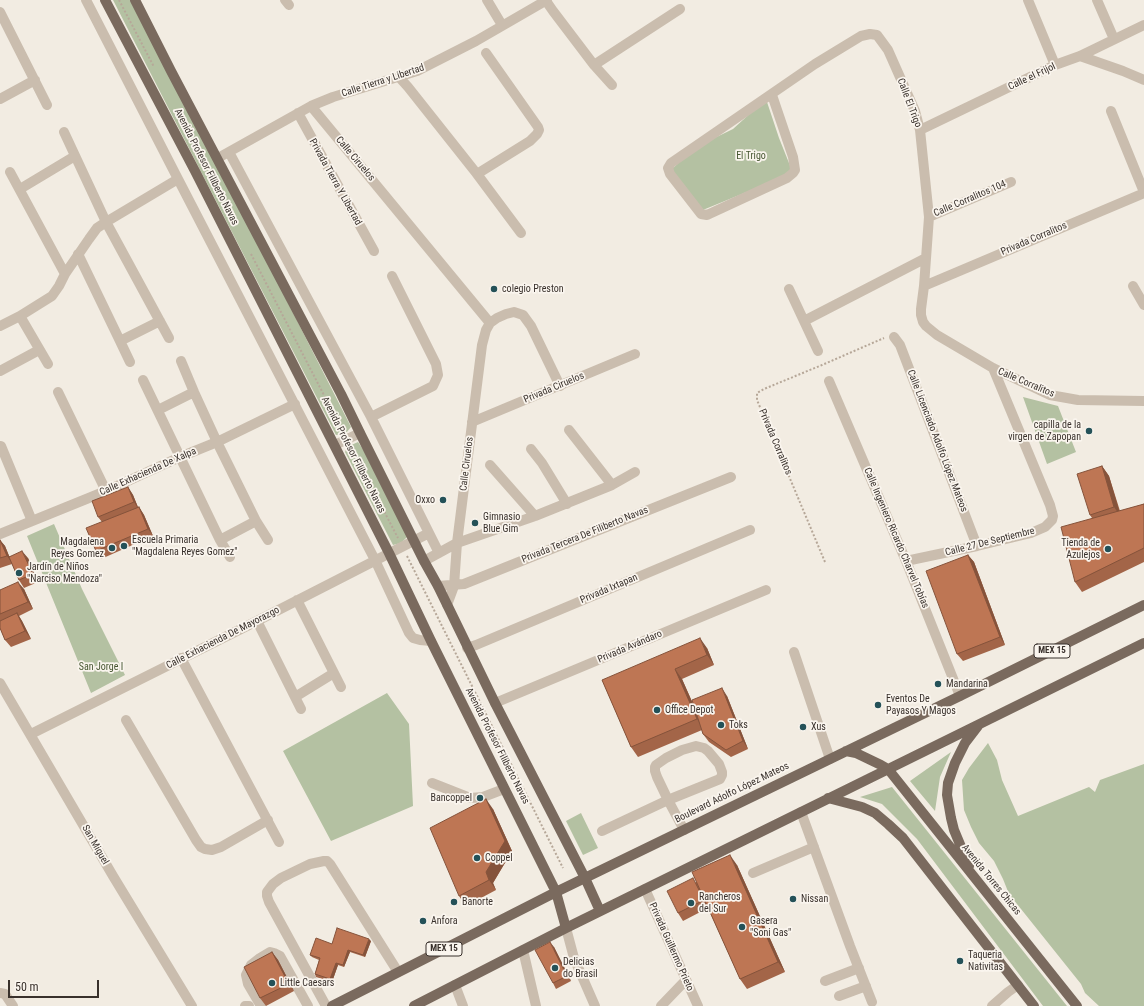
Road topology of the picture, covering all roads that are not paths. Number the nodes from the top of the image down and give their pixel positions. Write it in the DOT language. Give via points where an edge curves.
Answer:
graph roads {
  1 [pos="86,0"];
  2 [pos="105,0"];
  3 [pos="135,0"];
  4 [pos="487,0"];
  5 [pos="546,0"];
  6 [pos="1028,0"];
  7 [pos="1096,0"];
  8 [pos="680,9"];
  9 [pos="0,12"];
  10 [pos="502,25"];
  11 [pos="1144,26"];
  12 [pos="1114,39"];
  13 [pos="486,53"];
  14 [pos="1080,56"];
  15 [pos="594,65"];
  16 [pos="1055,65"];
  17 [pos="399,77"];
  18 [pos="35,80"];
  19 [pos="1144,80"];
  20 [pos="612,85"];
  21 [pos="772,95"];
  22 [pos="0,100"];
  23 [pos="47,105"];
  24 [pos="311,106"];
  25 [pos="1111,111"];
  26 [pos="298,113"];
  27 [pos="920,130"];
  28 [pos="64,132"];
  29 [pos="229,152"];
  30 [pos="76,156"];
  31 [pos="218,158"];
  32 [pos="10,172"];
  33 [pos="477,174"];
  34 [pos="178,179"];
  35 [pos="1011,182"];
  36 [pos="20,189"];
  37 [pos="1144,192"];
  38 [pos="929,217"];
  39 [pos="106,222"];
  40 [pos="521,233"];
  41 [pos="374,251"];
  42 [pos="78,254"];
  43 [pos="926,258"];
  44 [pos="65,274"];
  45 [pos="392,276"];
  46 [pos="924,286"];
  47 [pos="1133,286"];
  48 [pos="789,289"];
  49 [pos="1144,305"];
  50 [pos="20,316"];
  51 [pos="160,321"];
  52 [pos="804,321"];
  53 [pos="923,322"];
  54 [pos="490,323"];
  55 [pos="0,326"];
  56 [pos="894,337"];
  57 [pos="169,338"];
  58 [pos="120,341"];
  59 [pos="39,350"];
  60 [pos="818,351"];
  61 [pos="635,354"];
  62 [pos="181,361"];
  63 [pos="130,362"];
  64 [pos="48,364"];
  65 [pos="993,368"];
  66 [pos="0,371"];
  67 [pos="143,380"];
  68 [pos="829,381"];
  69 [pos="560,386"];
  70 [pos="58,392"];
  71 [pos="194,392"];
  72 [pos="1144,401"];
  73 [pos="295,404"];
  74 [pos="158,410"];
  75 [pos="371,417"];
  76 [pos="472,422"];
  77 [pos="569,430"];
  78 [pos="360,434"];
  79 [pos="217,442"];
  80 [pos="335,445"];
  81 [pos="1,446"];
  82 [pos="531,450"];
  83 [pos="180,456"];
  84 [pos="490,465"];
  85 [pos="635,472"];
  86 [pos="731,477"];
  87 [pos="612,485"];
  88 [pos="106,491"];
  89 [pos="567,504"];
  90 [pos="535,516"];
  91 [pos="32,521"];
  92 [pos="256,521"];
  93 [pos="750,530"];
  94 [pos="429,533"];
  95 [pos="0,534"];
  96 [pos="220,540"];
  97 [pos="268,540"];
  98 [pos="414,540"];
  99 [pos="457,543"];
  100 [pos="978,546"];
  101 [pos="389,553"];
  102 [pos="439,553"];
  103 [pos="230,557"];
  104 [pos="376,560"];
  105 [pos="424,561"];
  106 [pos="906,561"];
  107 [pos="438,586"];
  108 [pos="454,586"];
  109 [pos="766,590"];
  110 [pos="297,600"];
  111 [pos="447,605"];
  112 [pos="1144,605"];
  113 [pos="257,621"];
  114 [pos="431,641"];
  115 [pos="1144,643"];
  116 [pos="467,648"];
  117 [pos="794,652"];
  118 [pos="181,658"];
  119 [pos="334,673"];
  120 [pos="0,683"];
  121 [pos="341,687"];
  122 [pos="960,696"];
  123 [pos="295,697"];
  124 [pos="494,703"];
  125 [pos="302,709"];
  126 [pos="126,720"];
  127 [pos="980,724"];
  128 [pos="31,734"];
  129 [pos="846,751"];
  130 [pos="830,759"];
  131 [pos="888,769"];
  132 [pos="432,783"];
  133 [pos="504,789"];
  134 [pos="828,798"];
  135 [pos="668,800"];
  136 [pos="801,812"];
  137 [pos="268,820"];
  138 [pos="684,830"];
  139 [pos="602,831"];
  140 [pos="279,842"];
  141 [pos="814,847"];
  142 [pos="753,873"];
  143 [pos="974,877"];
  144 [pos="585,878"];
  145 [pos="645,889"];
  146 [pos="556,892"];
  147 [pos="600,911"];
  148 [pos="566,928"];
  149 [pos="523,950"];
  150 [pos="859,968"];
  151 [pos="398,972"];
  152 [pos="686,980"];
  153 [pos="825,981"];
  154 [pos="455,985"];
  155 [pos="1018,985"];
  156 [pos="866,986"];
  157 [pos="0,993"];
  158 [pos="839,996"];
  159 [pos="872,1002"];
  160 [pos="13,1006"];
  161 [pos="192,1006"];
  162 [pos="245,1006"];
  163 [pos="250,1006"];
  164 [pos="261,1006"];
  165 [pos="308,1006"];
  166 [pos="326,1006"];
  167 [pos="332,1006"];
  168 [pos="414,1006"];
  169 [pos="463,1006"];
  170 [pos="536,1006"];
  171 [pos="595,1006"];
  172 [pos="661,1006"];
  173 [pos="698,1006"];
  174 [pos="992,1006"];
  175 [pos="1034,1006"];
  176 [pos="1077,1006"];
  1 -- 34 [label="street"];
  2 -- 80 [label="main road, Avenida Profesor Filiberto Navas"];
  3 -- 31 [label="main road, Avenida Profesor Filiberto Navas"];
  4 -- 10 [label="street"];
  5 -- 10 [label="street, Calle Tierra y Libertad"];
  5 -- 15 [label="street"];
  6 -- 16 [label="street"];
  7 -- 12 [label="street"];
  8 -- 15 [label="street"];
  9 -- 18 [label="street"];
  10 -- 17 [label="street, Calle Tierra y Libertad" via="423,68"];
  11 -- 12 [label="street, Calle el Frijol"];
  12 -- 14 [label="street, Calle el Frijol"];
  13 -- 33 [label="street" via="539,130 530,141"];
  14 -- 16 [label="street, Calle el Frijol"];
  14 -- 19 [label="street"];
  15 -- 20 [label="street"];
  16 -- 27 [label="street, Calle el Frijol"];
  17 -- 24 [label="street, Calle Tierra y Libertad"];
  17 -- 33 [label="street"];
  18 -- 22 [label="street"];
  18 -- 23 [label="street"];
  21 -- 21 [label="street, Calle El Trigo" via="793,157 793,174 707,215 701,214 668,168 676,159"];
  21 -- 27 [label="street, Calle El Trigo" via="815,64 861,36 870,34 877,36 888,50"];
  24 -- 26 [label="street, Calle Tierra y Libertad"];
  24 -- 54 [label="street, Calle Ciruelos"];
  25 -- 37 [label="street, Privada Corralitos"];
  26 -- 29 [label="street, Calle Tierra y Libertad"];
  26 -- 41 [label="street, Privada Tierra Y Libertad"];
  27 -- 38 [label="street, Calle El Trigo"];
  28 -- 30 [label="street"];
  29 -- 31 [label="street, Calle Tierra y Libertad"];
  29 -- 75 [label="street"];
  30 -- 36 [label="street"];
  30 -- 39 [label="street"];
  31 -- 78 [label="main road, Avenida Profesor Filiberto Navas"];
  32 -- 36 [label="street"];
  33 -- 40 [label="street"];
  34 -- 39 [label="street"];
  34 -- 73 [label="street"];
  35 -- 38 [label="street, Calle Corralitos 104"];
  36 -- 44 [label="street"];
  37 -- 46 [label="street, Privada Corralitos"];
  38 -- 43 [label="street, Calle El Trigo"];
  39 -- 42 [label="street" via="97,228"];
  39 -- 51 [label="street"];
  42 -- 44 [label="street"];
  42 -- 58 [label="street"];
  43 -- 46 [label="street, Calle El Trigo"];
  43 -- 52 [label="street"];
  44 -- 50 [label="street" via="52,296"];
  45 -- 75 [label="street" via="436,364 438,375 433,386"];
  46 -- 53 [label="street, Calle El Trigo" via="921,309"];
  47 -- 49 [label="street"];
  48 -- 52 [label="street"];
  50 -- 55 [label="street"];
  50 -- 59 [label="street"];
  51 -- 57 [label="street"];
  51 -- 58 [label="street"];
  52 -- 60 [label="street"];
  53 -- 65 [label="street, Calle Corralitos" via="937,336"];
  54 -- 69 [label="street" via="514,312 523,315 531,326"];
  54 -- 76 [label="street, Calle Ciruelos" via="482,345"];
  56 -- 100 [label="street, Calle Licenciado Adolfo López Mateos" via="900,345"];
  58 -- 63 [label="street"];
  59 -- 64 [label="street"];
  59 -- 66 [label="street"];
  61 -- 69 [label="street, Privada Ciruelos"];
  62 -- 71 [label="street"];
  65 -- 72 [label="street, Calle Corralitos" via="1050,395 1062,398"];
  65 -- 100 [label="street, Calle 27 De Septiembre" via="1053,516 1045,528"];
  67 -- 74 [label="street"];
  68 -- 106 [label="street, Calle Ingeniero Ricardo Charvel Tobías"];
  69 -- 76 [label="street, Privada Ciruelos"];
  70 -- 88 [label="street"];
  71 -- 74 [label="street"];
  71 -- 79 [label="street"];
  73 -- 79 [label="street, Calle Exhacienda De Xalpa"];
  73 -- 104 [label="street"];
  74 -- 83 [label="street"];
  75 -- 94 [label="street"];
  76 -- 99 [label="street, Calle Ciruelos"];
  77 -- 87 [label="street"];
  78 -- 80 [label="street"];
  78 -- 98 [label="main road, Avenida Profesor Filiberto Navas"];
  79 -- 83 [label="street, Calle Exhacienda De Xalpa"];
  79 -- 92 [label="street"];
  80 -- 101 [label="main road, Avenida Profesor Filiberto Navas"];
  81 -- 91 [label="street"];
  82 -- 89 [label="street"];
  83 -- 88 [label="street, Calle Exhacienda De Xalpa"];
  83 -- 96 [label="street"];
  84 -- 90 [label="street"];
  85 -- 87 [label="street"];
  86 -- 108 [label="street, Privada Tercera De Filiberto Navas"];
  87 -- 89 [label="street"];
  88 -- 91 [label="street, Calle Exhacienda De Xalpa"];
  89 -- 90 [label="street"];
  90 -- 99 [label="street"];
  91 -- 95 [label="street, Calle Exhacienda De Xalpa"];
  92 -- 96 [label="street"];
  92 -- 97 [label="street"];
  93 -- 116 [label="street, Privada Ixtapan"];
  94 -- 98 [label="street, Calle Exhacienda De Mayorazgo"];
  94 -- 102 [label="street"];
  96 -- 103 [label="street"];
  98 -- 101 [label="street, Calle Exhacienda De Mayorazgo"];
  98 -- 105 [label="main road, Avenida Profesor Filiberto Navas"];
  99 -- 102 [label="street"];
  99 -- 108 [label="street, Calle Ciruelos"];
  100 -- 106 [label="street, Calle 27 De Septiembre"];
  101 -- 104 [label="street, Calle Exhacienda De Mayorazgo"];
  101 -- 114 [label="main road, Avenida Profesor Filiberto Navas"];
  102 -- 105 [label="street"];
  104 -- 110 [label="street, Calle Exhacienda De Mayorazgo"];
  104 -- 114 [label="street" via="409,633 413,638"];
  105 -- 107 [label="main road, Avenida Profesor Filiberto Navas"];
  106 -- 122 [label="street, Calle Ingeniero Ricardo Charvel Tobías"];
  107 -- 108 [label="street, Privada Tercera De Filiberto Navas"];
  107 -- 111 [label="main road, Avenida Profesor Filiberto Navas"];
  108 -- 111 [label="street, Calle Ciruelos"];
  109 -- 124 [label="street, Privada Avándaro"];
  110 -- 113 [label="street, Calle Exhacienda De Mayorazgo"];
  110 -- 119 [label="street"];
  111 -- 116 [label="main road, Avenida Profesor Filiberto Navas"];
  112 -- 122 [label="main road, Boulevard Adolfo López Mateos / MEX 15"];
  113 -- 118 [label="street, Calle Exhacienda De Mayorazgo"];
  113 -- 123 [label="street"];
  114 -- 133 [label="main road, Avenida Profesor Filiberto Navas"];
  115 -- 127 [label="main road"];
  116 -- 124 [label="main road, Avenida Profesor Filiberto Navas"];
  117 -- 130 [label="street"];
  118 -- 128 [label="street, Calle Exhacienda De Mayorazgo"];
  118 -- 137 [label="street"];
  119 -- 121 [label="street"];
  119 -- 123 [label="street"];
  120 -- 128 [label="street, San Miguel"];
  122 -- 129 [label="main road, Boulevard Adolfo López Mateos / MEX 15"];
  123 -- 125 [label="street"];
  124 -- 144 [label="main road, Avenida Profesor Filiberto Navas"];
  126 -- 137 [label="street" via="201,847 212,850 221,847"];
  127 -- 131 [label="main road"];
  127 -- 143 [label="main road" via="965,743 955,763 947,795 954,830"];
  128 -- 161 [label="street, San Miguel"];
  129 -- 130 [label="main road, Boulevard Adolfo López Mateos / MEX 15"];
  129 -- 131 [label="main road" via="856,753"];
  130 -- 138 [label="main road, Boulevard Adolfo López Mateos / MEX 15"];
  131 -- 134 [label="main road"];
  131 -- 143 [label="main road, Avenida Torres Chicas"];
  132 -- 133 [label="street" via="470,798 483,797"];
  133 -- 146 [label="main road, Avenida Profesor Filiberto Navas"];
  134 -- 136 [label="main road"];
  134 -- 155 [label="main road" via="875,813 903,838"];
  135 -- 135 [label="street" via="657,777 656,765 682,750 696,746 708,751 719,764 722,777"];
  135 -- 138 [label="street"];
  135 -- 139 [label="street"];
  136 -- 141 [label="street"];
  136 -- 145 [label="main road" via="696,868"];
  137 -- 140 [label="street"];
  138 -- 144 [label="main road, Boulevard Adolfo López Mateos / MEX 15"];
  141 -- 142 [label="street"];
  141 -- 150 [label="street"];
  143 -- 176 [label="main road, Avenida Torres Chicas"];
  144 -- 146 [label="main road, Boulevard Adolfo López Mateos / MEX 15"];
  144 -- 147 [label="main road, Avenida Profesor Filiberto Navas"];
  145 -- 147 [label="main road"];
  145 -- 152 [label="street, Privada Guillermo Prieto"];
  146 -- 148 [label="main road, Avenida Profesor Filiberto Navas"];
  146 -- 151 [label="main road, Boulevard Adolfo López Mateos / MEX 15"];
  147 -- 148 [label="main road"];
  148 -- 149 [label="main road"];
  148 -- 171 [label="street" via="574,958"];
  149 -- 154 [label="main road"];
  149 -- 170 [label="street"];
  150 -- 153 [label="street"];
  150 -- 156 [label="street"];
  151 -- 166 [label="street" via="330,864 324,860 310,864 281,878 273,884 267,896"];
  151 -- 167 [label="main road, Boulevard Adolfo López Mateos / MEX 15"];
  152 -- 172 [label="street"];
  152 -- 173 [label="street, Privada Guillermo Prieto"];
  154 -- 168 [label="main road"];
  154 -- 169 [label="street"];
  155 -- 174 [label="street"];
  155 -- 175 [label="main road"];
  156 -- 158 [label="street"];
  156 -- 159 [label="street"];
  157 -- 160 [label="street" via="5,994"];
  162 -- 163 [label="street"];
  164 -- 165 [label="street" via="248,984 246,975 251,965 270,952 280,956"];
}
